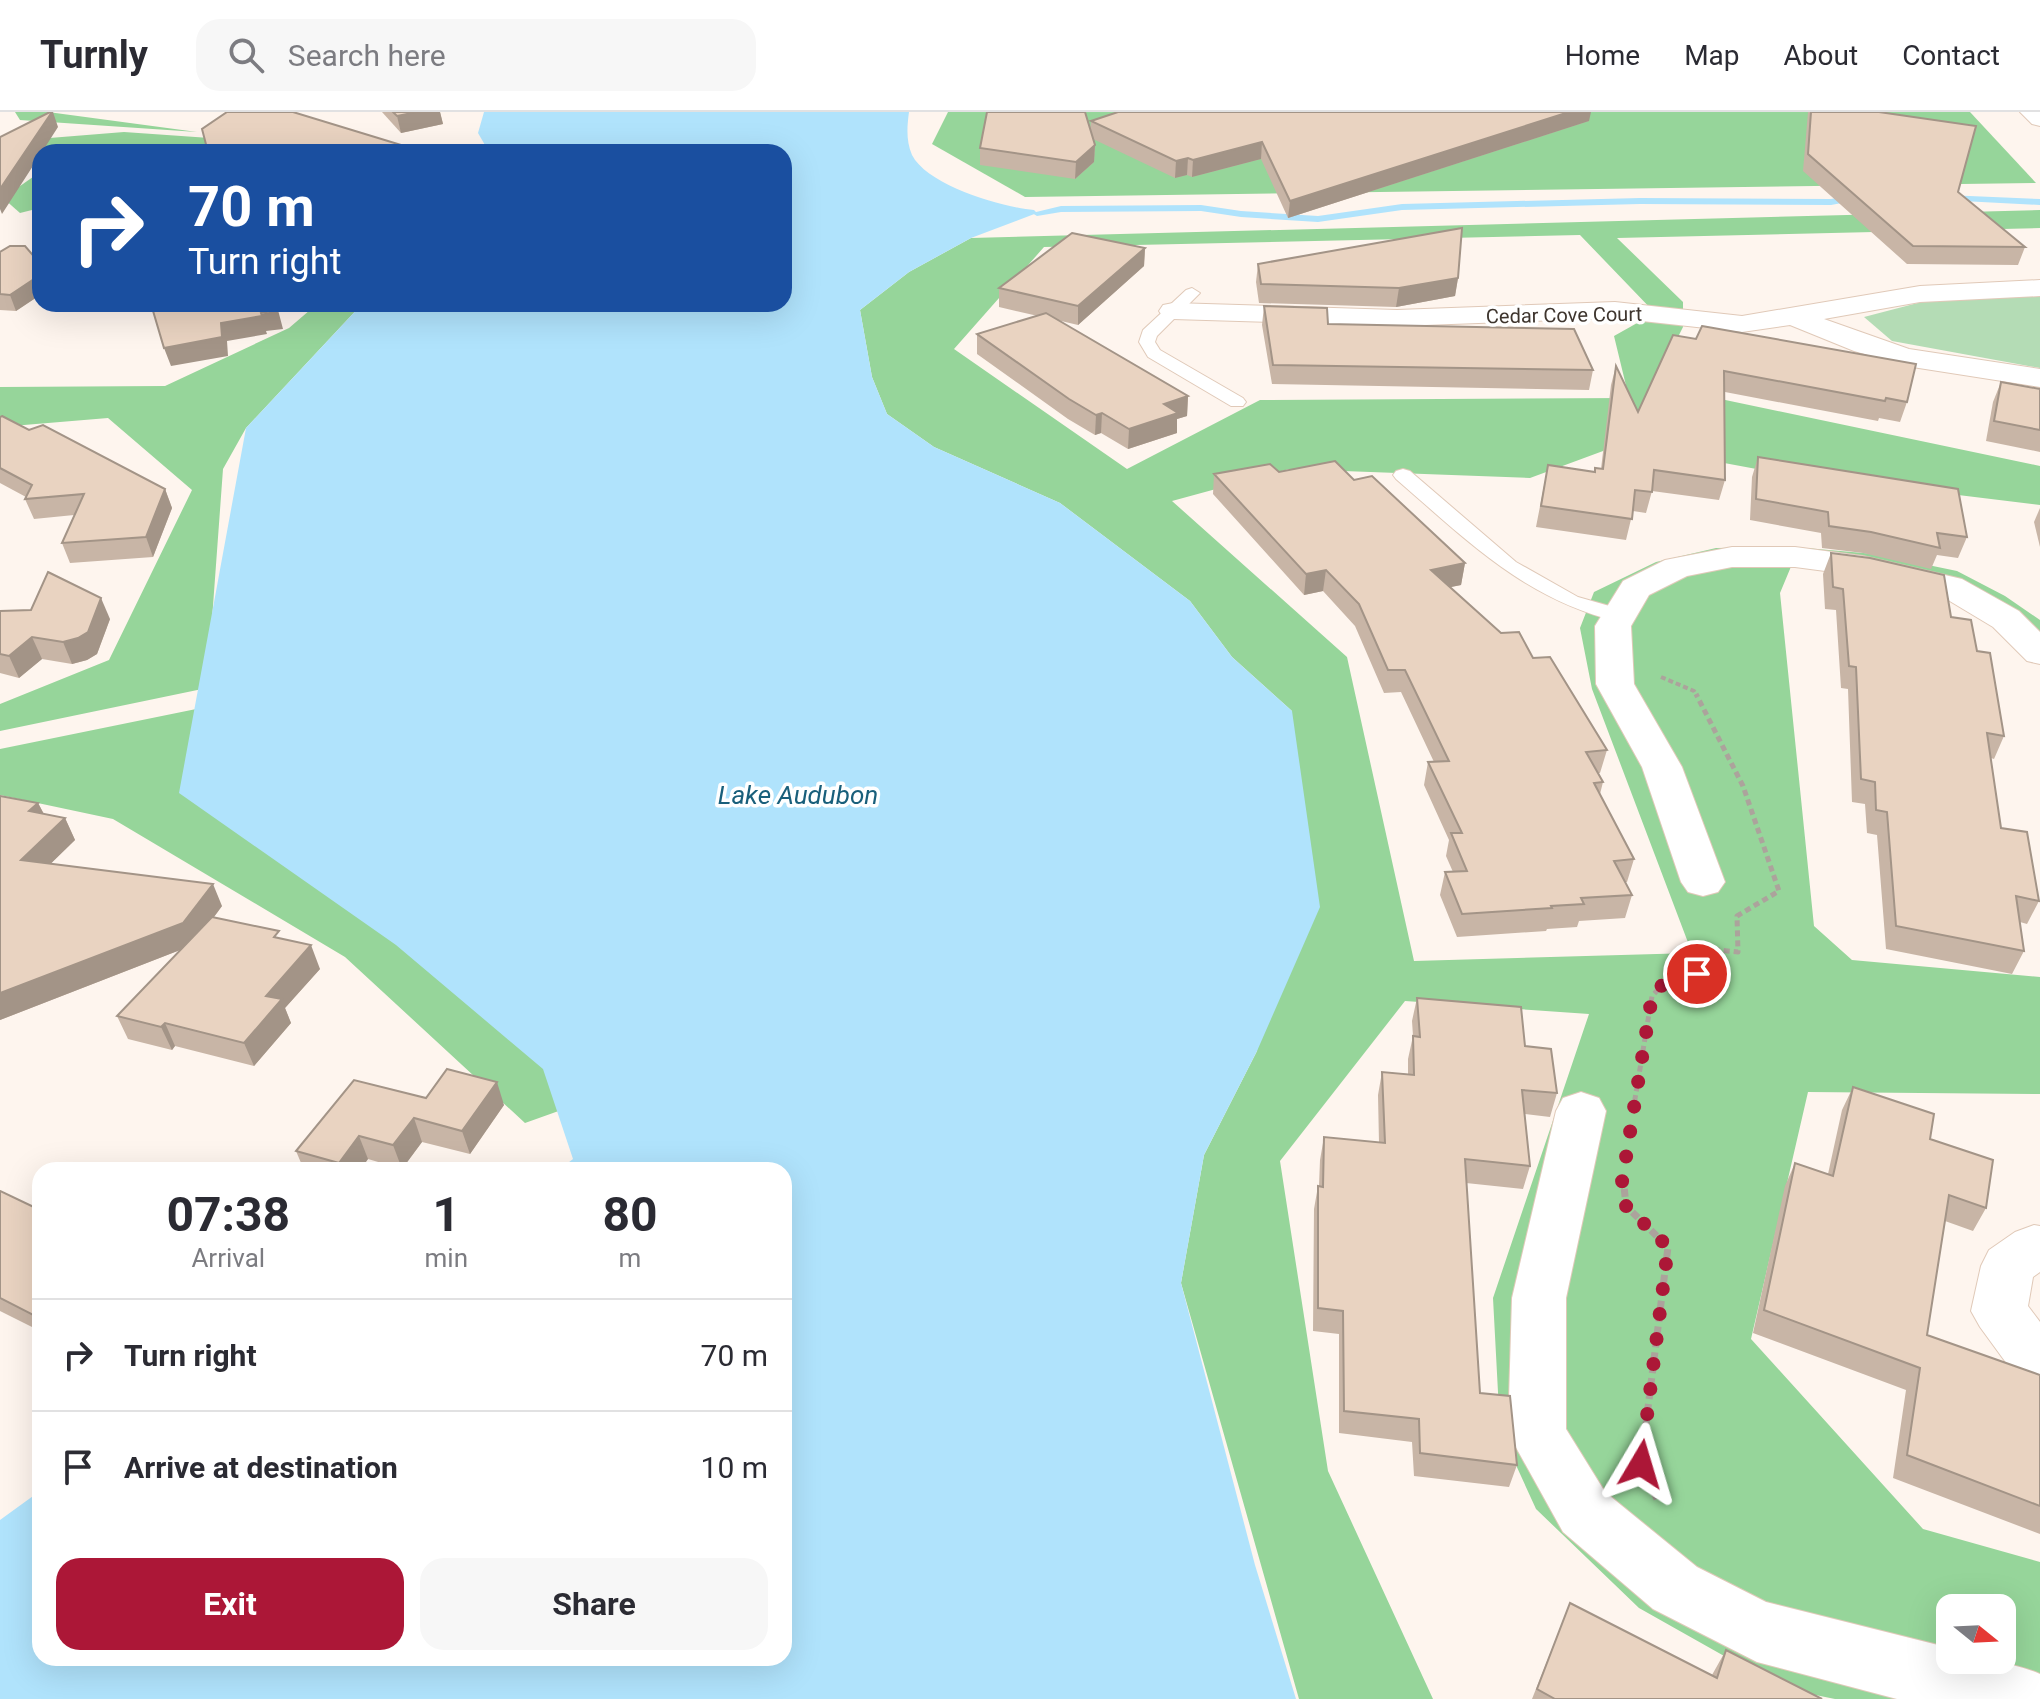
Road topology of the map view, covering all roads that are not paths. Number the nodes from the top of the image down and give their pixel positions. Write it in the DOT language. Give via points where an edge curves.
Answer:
graph roads {
  1 [pos="2031,112"];
  2 [pos="2040,119"];
  3 [pos="2040,288"];
  4 [pos="1182,302"];
  5 [pos="1793,316"];
  6 [pos="2040,378"];
  7 [pos="1237,402"];
  8 [pos="1403,475"];
  9 [pos="1619,616"];
  10 [pos="2037,649"];
  11 [pos="1703,882"];
  12 [pos="1606,1116"];
  13 [pos="2040,1248"];
  14 [pos="2040,1354"];
  15 [pos="2021,1699"];
  1 -- 2 [label="street"];
  3 -- 5 [label="street, Cedar Cove Court" via="1920,294"];
  4 -- 5 [label="street, Cedar Cove Court" via="1397,318 1615,310 1742,324"];
  4 -- 7 [label="lane" via="1147,342 1154,353"];
  5 -- 6 [label="street" via="1906,357"];
  8 -- 9 [label="lane" via="1509,566 1571,601"];
  9 -- 10 [label="street" via="1635,588 1677,567 1732,557 1795,557 1950,586 2006,619"];
  9 -- 11 [label="street" via="1613,626 1615,684 1662,767"];
  12 -- 15 [label="street" via="1539,1298 1537,1433 1584,1512 1675,1588 1757,1631"];
  13 -- 14 [label="street" via="2008,1266 1999,1311 2027,1347"];
}
